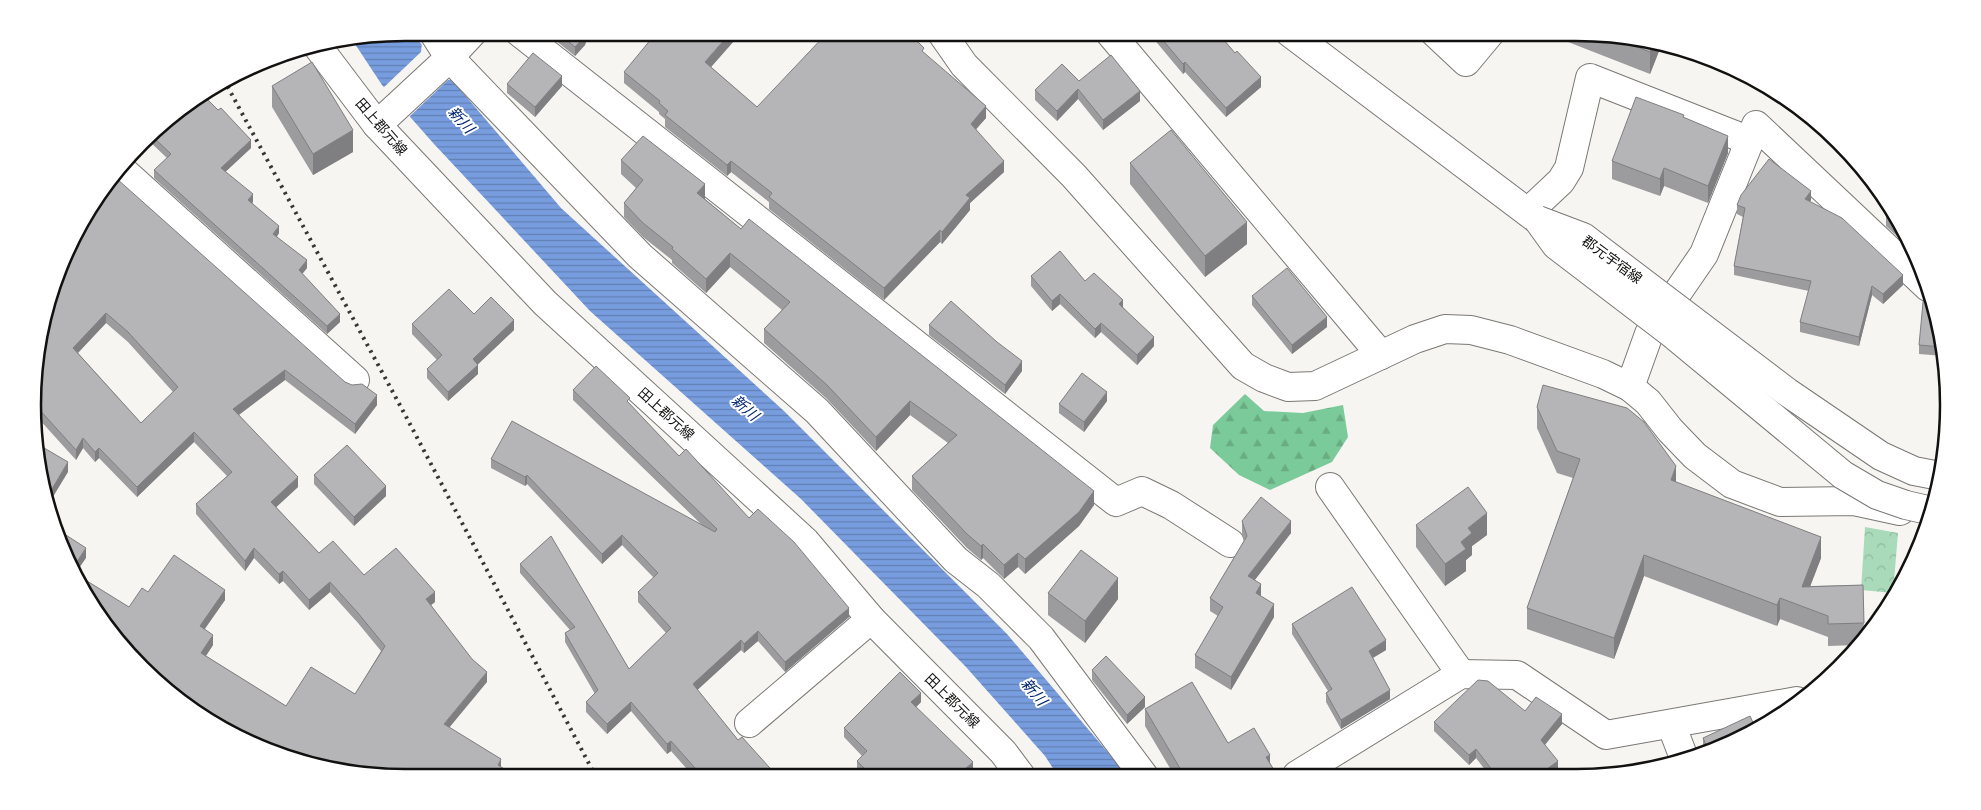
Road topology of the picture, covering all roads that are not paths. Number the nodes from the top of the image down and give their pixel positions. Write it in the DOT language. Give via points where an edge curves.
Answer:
graph roads {
  1 [pos="437,41"];
  2 [pos="465,41"];
  3 [pos="530,41"];
  4 [pos="947,41"];
  5 [pos="1117,41"];
  6 [pos="1301,41"];
  7 [pos="1444,41"];
  8 [pos="1484,41"];
  9 [pos="321,51"];
  10 [pos="447,60"];
  11 [pos="377,125"];
  12 [pos="1750,141"];
  13 [pos="125,173"];
  14 [pos="1533,216"];
  15 [pos="1915,275"];
  16 [pos="1381,355"];
  17 [pos="355,380"];
  18 [pos="1630,387"];
  19 [pos="1933,474"];
  20 [pos="1330,487"];
  21 [pos="1923,513"];
  22 [pos="1922,514"];
  23 [pos="1230,543"];
  24 [pos="871,620"];
  25 [pos="1461,674"];
  26 [pos="1783,703"];
  27 [pos="749,723"];
  28 [pos="1671,724"];
  29 [pos="1682,752"];
  30 [pos="1015,769"];
  31 [pos="1139,769"];
  32 [pos="1307,769"];
  1 -- 10 [label="street"];
  2 -- 10 [label="street"];
  3 -- 23 [label="street" via="1116,502 1142,491 1171,505"];
  4 -- 16 [label="street" via="964,65 1074,176 1243,366 1288,386 1315,386"];
  5 -- 16 [label="street"];
  6 -- 14 [label="street, 郡元宇宿線"];
  7 -- 8 [label="street" via="1466,62"];
  9 -- 11 [label="street, 田上郡元線"];
  10 -- 11 [label="street"];
  10 -- 31 [label="street" via="640,256 817,411 956,560 988,585 1041,638"];
  11 -- 24 [label="street, 田上郡元線" via="545,303 805,541"];
  12 -- 14 [label="street" via="1590,78 1569,168"];
  12 -- 15 [label="street" via="1756,125"];
  12 -- 18 [label="street" via="1704,254 1649,334"];
  13 -- 17 [label="street"];
  14 -- 19 [label="street, 郡元宇宿線, bridge" via="1583,237 1787,392 1881,456"];
  14 -- 21 [label="street, bridge" via="1556,245 1670,332 1843,475 1877,495"];
  16 -- 18 [label="street" via="1445,329 1471,330 1518,342"];
  18 -- 22 [label="street" via="1648,402 1695,456 1732,484 1780,502 1854,501"];
  20 -- 25 [label="street"];
  24 -- 27 [label="street"];
  24 -- 30 [label="street, 田上郡元線" via="1003,752"];
  25 -- 28 [label="street" via="1517,675 1606,735"];
  25 -- 32 [label="street"];
  26 -- 28 [label="street"];
  28 -- 29 [label="street"];
}
